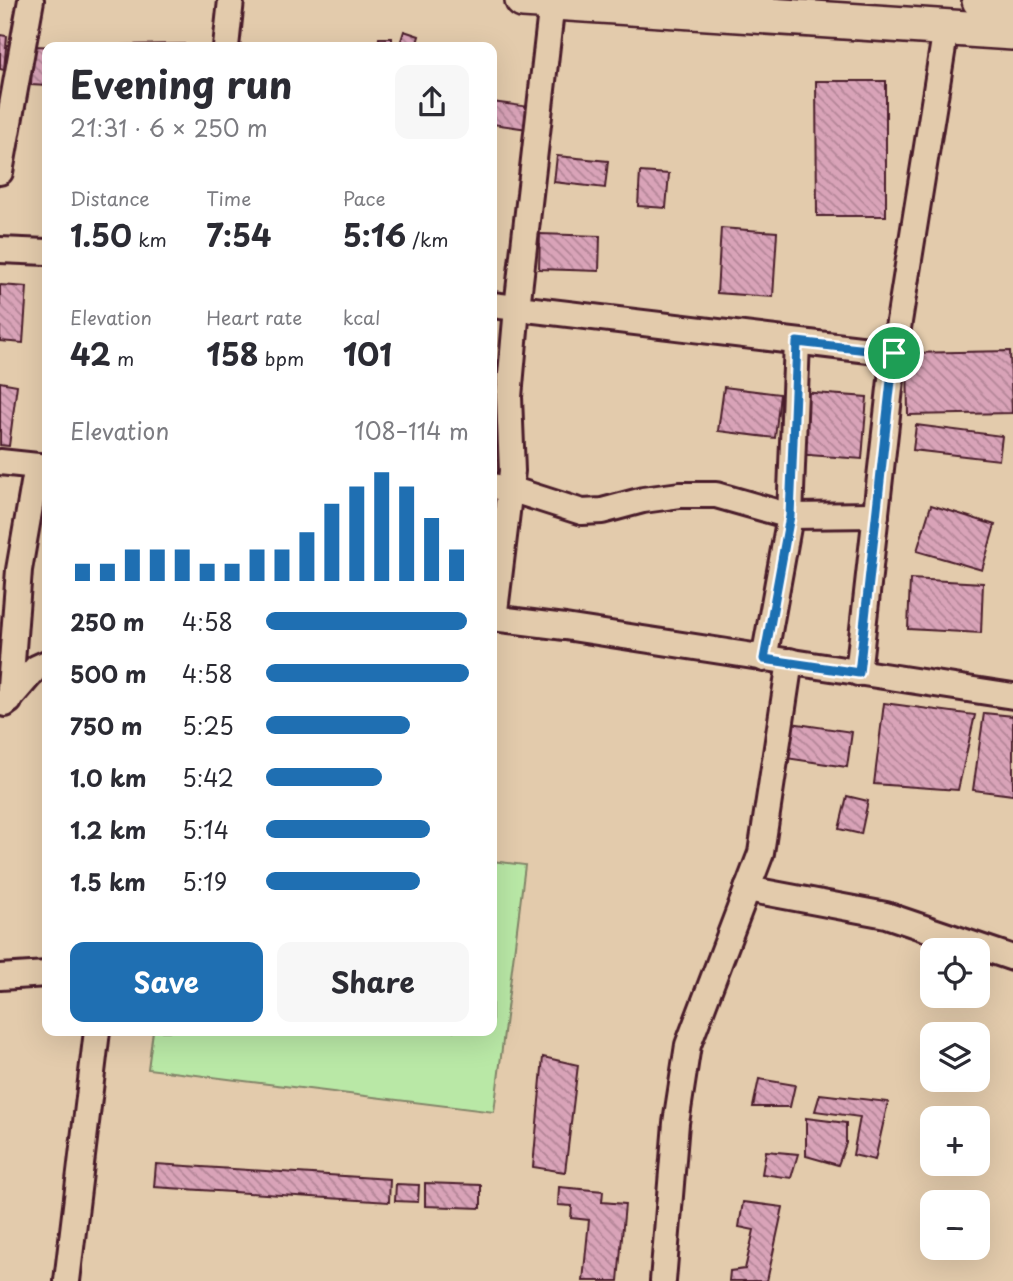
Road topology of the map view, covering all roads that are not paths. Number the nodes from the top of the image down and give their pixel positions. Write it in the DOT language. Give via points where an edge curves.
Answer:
graph roads {
  1 [pos="30,0"];
  2 [pos="231,0"];
  3 [pos="980,0"];
  4 [pos="538,1"];
  5 [pos="1013,2"];
  6 [pos="946,28"];
  7 [pos="1013,32"];
  8 [pos="227,42"];
  9 [pos="0,172"];
  10 [pos="0,250"];
  11 [pos="42,252"];
  12 [pos="497,306"];
  13 [pos="517,308"];
  14 [pos="797,342"];
  15 [pos="894,353"];
  16 [pos="0,462"];
  17 [pos="42,467"];
  18 [pos="501,487"];
  19 [pos="876,515"];
  20 [pos="790,516"];
  21 [pos="497,553"];
  22 [pos="497,619"];
  23 [pos="764,659"];
  24 [pos="790,662"];
  25 [pos="42,665"];
  26 [pos="859,673"];
  27 [pos="1012,695"];
  28 [pos="4,705"];
  29 [pos="747,889"];
  30 [pos="1013,958"];
  31 [pos="42,974"];
  32 [pos="0,977"];
  33 [pos="96,1036"];
  34 [pos="67,1281"];
  35 [pos="663,1281"];
  1 -- 9 [label="street"];
  2 -- 8 [label="street"];
  3 -- 5 [label="highway"];
  4 -- 6 [label="highway"];
  4 -- 13 [label="street"];
  6 -- 7 [label="highway"];
  6 -- 15 [label="street"];
  10 -- 11 [label="street"];
  12 -- 13 [label="street"];
  13 -- 14 [label="street"];
  13 -- 18 [label="street" via="509,397 512,471"];
  14 -- 15 [label="street"];
  14 -- 20 [label="street"];
  15 -- 19 [label="street"];
  16 -- 17 [label="street"];
  17 -- 28 [label="street" via="19,570"];
  18 -- 20 [label="street" via="582,512 680,495 716,495"];
  18 -- 21 [label="street"];
  19 -- 20 [label="street"];
  19 -- 26 [label="street"];
  20 -- 23 [label="street"];
  22 -- 23 [label="street"];
  23 -- 24 [label="street"];
  24 -- 26 [label="street"];
  24 -- 29 [label="street" via="761,853"];
  25 -- 28 [label="street"];
  26 -- 27 [label="street"];
  29 -- 30 [label="street" via="886,915"];
  29 -- 35 [label="street" via="688,1045 676,1123"];
  31 -- 32 [label="street"];
  33 -- 34 [label="street"];
}
